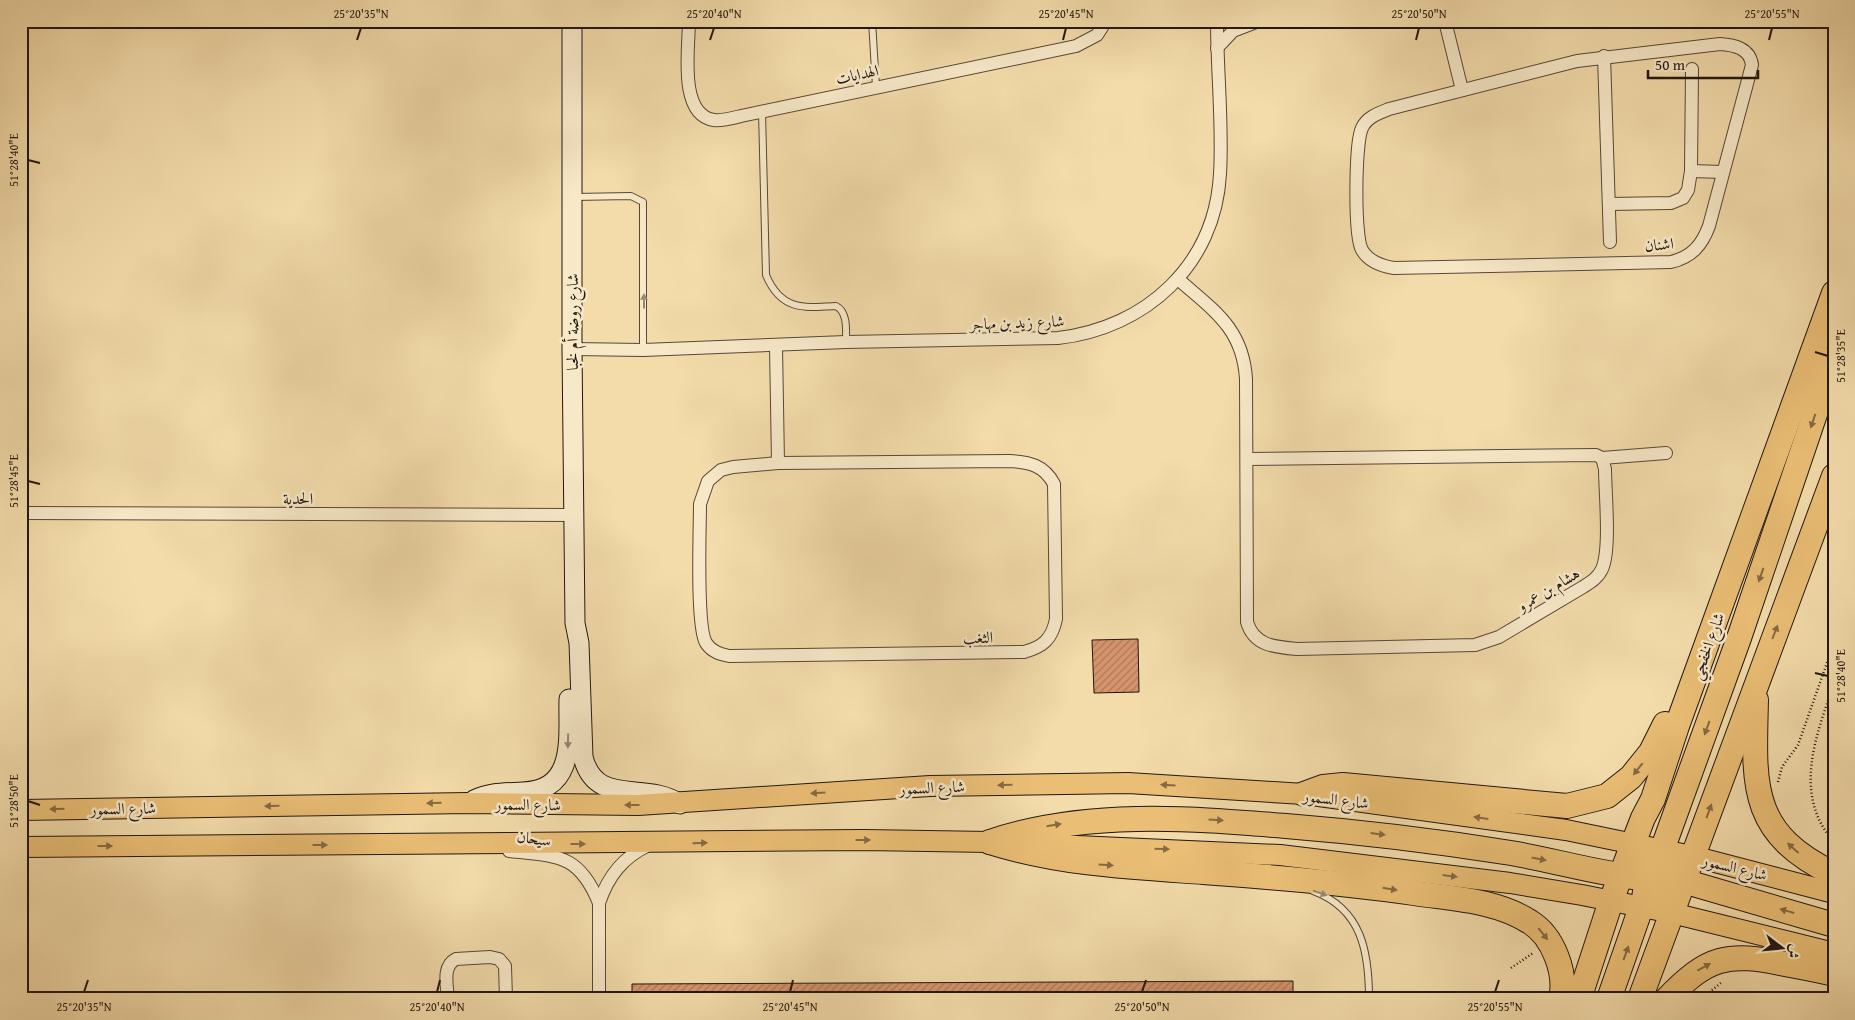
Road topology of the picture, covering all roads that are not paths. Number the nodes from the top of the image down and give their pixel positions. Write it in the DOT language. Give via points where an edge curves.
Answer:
graph roads {
  1 [pos="572,21"];
  2 [pos="690,21"];
  3 [pos="872,21"];
  4 [pos="1106,21"];
  5 [pos="1217,21"];
  6 [pos="1260,21"];
  7 [pos="1445,21"];
  8 [pos="1217,48"];
  9 [pos="1604,56"];
  10 [pos="1692,69"];
  11 [pos="876,87"];
  12 [pos="1462,90"];
  13 [pos="762,110"];
  14 [pos="1691,171"];
  15 [pos="1723,172"];
  16 [pos="572,197"];
  17 [pos="1609,204"];
  18 [pos="1610,242"];
  19 [pos="1178,278"];
  20 [pos="1834,293"];
  21 [pos="846,342"];
  22 [pos="776,346"];
  23 [pos="572,349"];
  24 [pos="644,350"];
  25 [pos="1834,358"];
  26 [pos="1788,422"];
  27 [pos="1666,453"];
  28 [pos="1602,458"];
  29 [pos="1247,460"];
  30 [pos="778,463"];
  31 [pos="1834,476"];
  32 [pos="1829,498"];
  33 [pos="21,513"];
  34 [pos="574,515"];
  35 [pos="575,623"];
  36 [pos="1757,678"];
  37 [pos="1304,794"];
  38 [pos="469,803"];
  39 [pos="680,804"];
  40 [pos="21,810"];
  41 [pos="990,842"];
  42 [pos="442,844"];
  43 [pos="652,844"];
  44 [pos="1633,844"];
  45 [pos="21,847"];
  46 [pos="1663,850"];
  47 [pos="1692,856"];
  48 [pos="1834,874"];
  49 [pos="1621,875"];
  50 [pos="1274,877"];
  51 [pos="1652,879"];
  52 [pos="1684,881"];
  53 [pos="1834,893"];
  54 [pos="1611,901"];
  55 [pos="600,904"];
  56 [pos="1642,907"];
  57 [pos="1672,913"];
  58 [pos="1834,925"];
  59 [pos="1834,953"];
  60 [pos="1834,974"];
  61 [pos="314,999"];
  62 [pos="349,999"];
  63 [pos="448,999"];
  64 [pos="506,999"];
  65 [pos="599,999"];
  66 [pos="1369,999"];
  67 [pos="1561,999"];
  68 [pos="1579,999"];
  69 [pos="1609,999"];
  70 [pos="1640,999"];
  71 [pos="1667,999"];
  1 -- 16 [label="street, شارع روضة أم لخبا"];
  2 -- 13 [label="street, الهدايات" via="688,92 698,112 714,120"];
  3 -- 11 [label="lane"];
  4 -- 11 [label="street, الهدايات" via="1097,36 1076,46"];
  5 -- 8 [label="street, شارع زيد بن مهاجر"];
  6 -- 8 [label="street" via="1233,31"];
  7 -- 12 [label="street"];
  8 -- 19 [label="street, شارع زيد بن مهاجر" via="1220,173 1216,200 1206,234"];
  9 -- 12 [label="street, اشنان" via="1555,65"];
  9 -- 15 [label="street, اشنان" via="1720,44 1738,46 1749,54 1752,65"];
  9 -- 17 [label="street"];
  10 -- 14 [label="street"];
  11 -- 13 [label="street, الهدايات"];
  12 -- 15 [label="street, اشنان" via="1384,111 1371,117 1362,127 1357,154 1359,245 1379,265 1402,268 1681,260 1694,252 1706,234"];
  13 -- 21 [label="lane" via="766,275 776,292 794,305 840,308 845,321"];
  14 -- 15 [label="street"];
  14 -- 17 [label="street" via="1688,190 1677,202"];
  16 -- 23 [label="street, شارع روضة أم لخبا"];
  24 -- 16 [label="lane, one-way" via="643,202 631,196"];
  17 -- 18 [label="street"];
  19 -- 21 [label="street, شارع زيد بن مهاجر" via="1139,312 1108,327 1075,336"];
  19 -- 29 [label="street, هشام بن عمرو" via="1230,327 1242,350 1246,379"];
  20 -- 26 [label="highway, شارع الخفجي"];
  21 -- 22 [label="street, شارع زيد بن مهاجر"];
  22 -- 24 [label="street, شارع زيد بن مهاجر"];
  22 -- 30 [label="street"];
  23 -- 24 [label="street, شارع زيد بن مهاجر"];
  23 -- 34 [label="street, شارع روضة أم لخبا"];
  25 -- 46 [label="highway, one-way"];
  26 -- 37 [label="highway, one-way" via="1764,449 1670,714 1651,752 1632,777 1613,791 1589,802 1567,806 1343,786 1323,787"];
  26 -- 44 [label="highway, شارع الخفجي" via="1653,799"];
  27 -- 28 [label="street"];
  28 -- 29 [label="street" via="1588,454"];
  28 -- 29 [label="street, هشام بن عمرو" via="1605,469 1606,554 1603,568 1592,582 1500,637 1475,645 1297,649 1274,647 1260,641 1247,622"];
  30 -- 30 [label="street, الثغب" via="721,470 704,488 700,504 701,623 706,643 712,650 729,656 1024,652 1049,640 1056,619 1055,494 1054,484 1042,469 1032,464 1009,461"];
  31 -- 32 [label="highway"];
  36 -- 32 [label="highway, one-way"];
  33 -- 34 [label="street, الحدية"];
  34 -- 35 [label="street, شارع روضة أم لخبا"];
  35 -- 38 [label="street, شارع روضة أم لخبا, one-way" via="570,643 568,751 560,774 541,790 488,794"];
  35 -- 39 [label="street, شارع روضة أم لخبا" via="579,643 583,757 589,773 610,789 658,793"];
  47 -- 36 [label="highway, one-way"];
  48 -- 36 [label="highway, one-way" via="1804,859 1786,843 1769,820 1761,802 1755,776"];
  37 -- 39 [label="main road, شارع السمور, one-way" via="1098,783 930,786"];
  44 -- 37 [label="main road, شارع السمور, one-way" via="1566,830"];
  39 -- 38 [label="main road, شارع السمور, one-way"];
  38 -- 40 [label="main road, شارع السمور, one-way"];
  43 -- 41 [label="main road, one-way" via="864,840"];
  41 -- 49 [label="highway, one-way" via="1034,829 1072,823 1212,820 1378,834 1512,853"];
  41 -- 50 [label="highway, one-way" via="1021,852 1086,864"];
  41 -- 54 [label="main road, one-way" via="1280,855 1510,883"];
  42 -- 43 [label="main road, one-way"];
  45 -- 42 [label="main road, one-way"];
  42 -- 55 [label="street, سيحان" via="543,854 560,859 585,874"];
  43 -- 55 [label="street, سيحان" via="622,862 611,876"];
  44 -- 46 [label="main road, شارع السمور"];
  44 -- 49 [label="highway, شارع الخفجي"];
  44 -- 51 [label="highway"];
  46 -- 47 [label="main road, شارع السمور"];
  46 -- 51 [label="highway"];
  47 -- 51 [label="highway"];
  47 -- 52 [label="highway"];
  47 -- 53 [label="main road, شارع السمور"];
  49 -- 51 [label="highway"];
  49 -- 54 [label="highway, شارع الخفجي"];
  50 -- 66 [label="lane, one-way" via="1328,896 1350,916 1368,960"];
  50 -- 67 [label="highway, one-way" via="1375,887 1488,904 1540,929 1553,950 1561,977"];
  51 -- 52 [label="highway"];
  51 -- 54 [label="highway"];
  51 -- 56 [label="highway"];
  51 -- 57 [label="highway"];
  52 -- 57 [label="highway"];
  58 -- 52 [label="highway, one-way"];
  54 -- 56 [label="main road"];
  54 -- 68 [label="highway, شارع الخفجي"];
  55 -- 65 [label="street, سيحان"];
  56 -- 57 [label="main road"];
  69 -- 56 [label="highway, one-way"];
  57 -- 59 [label="main road"];
  57 -- 70 [label="highway"];
  71 -- 60 [label="highway, one-way" via="1700,969 1738,956"];
  61 -- 62 [label="street"];
  63 -- 64 [label="street" via="446,971 452,962 490,957 499,959 505,966"];
}
